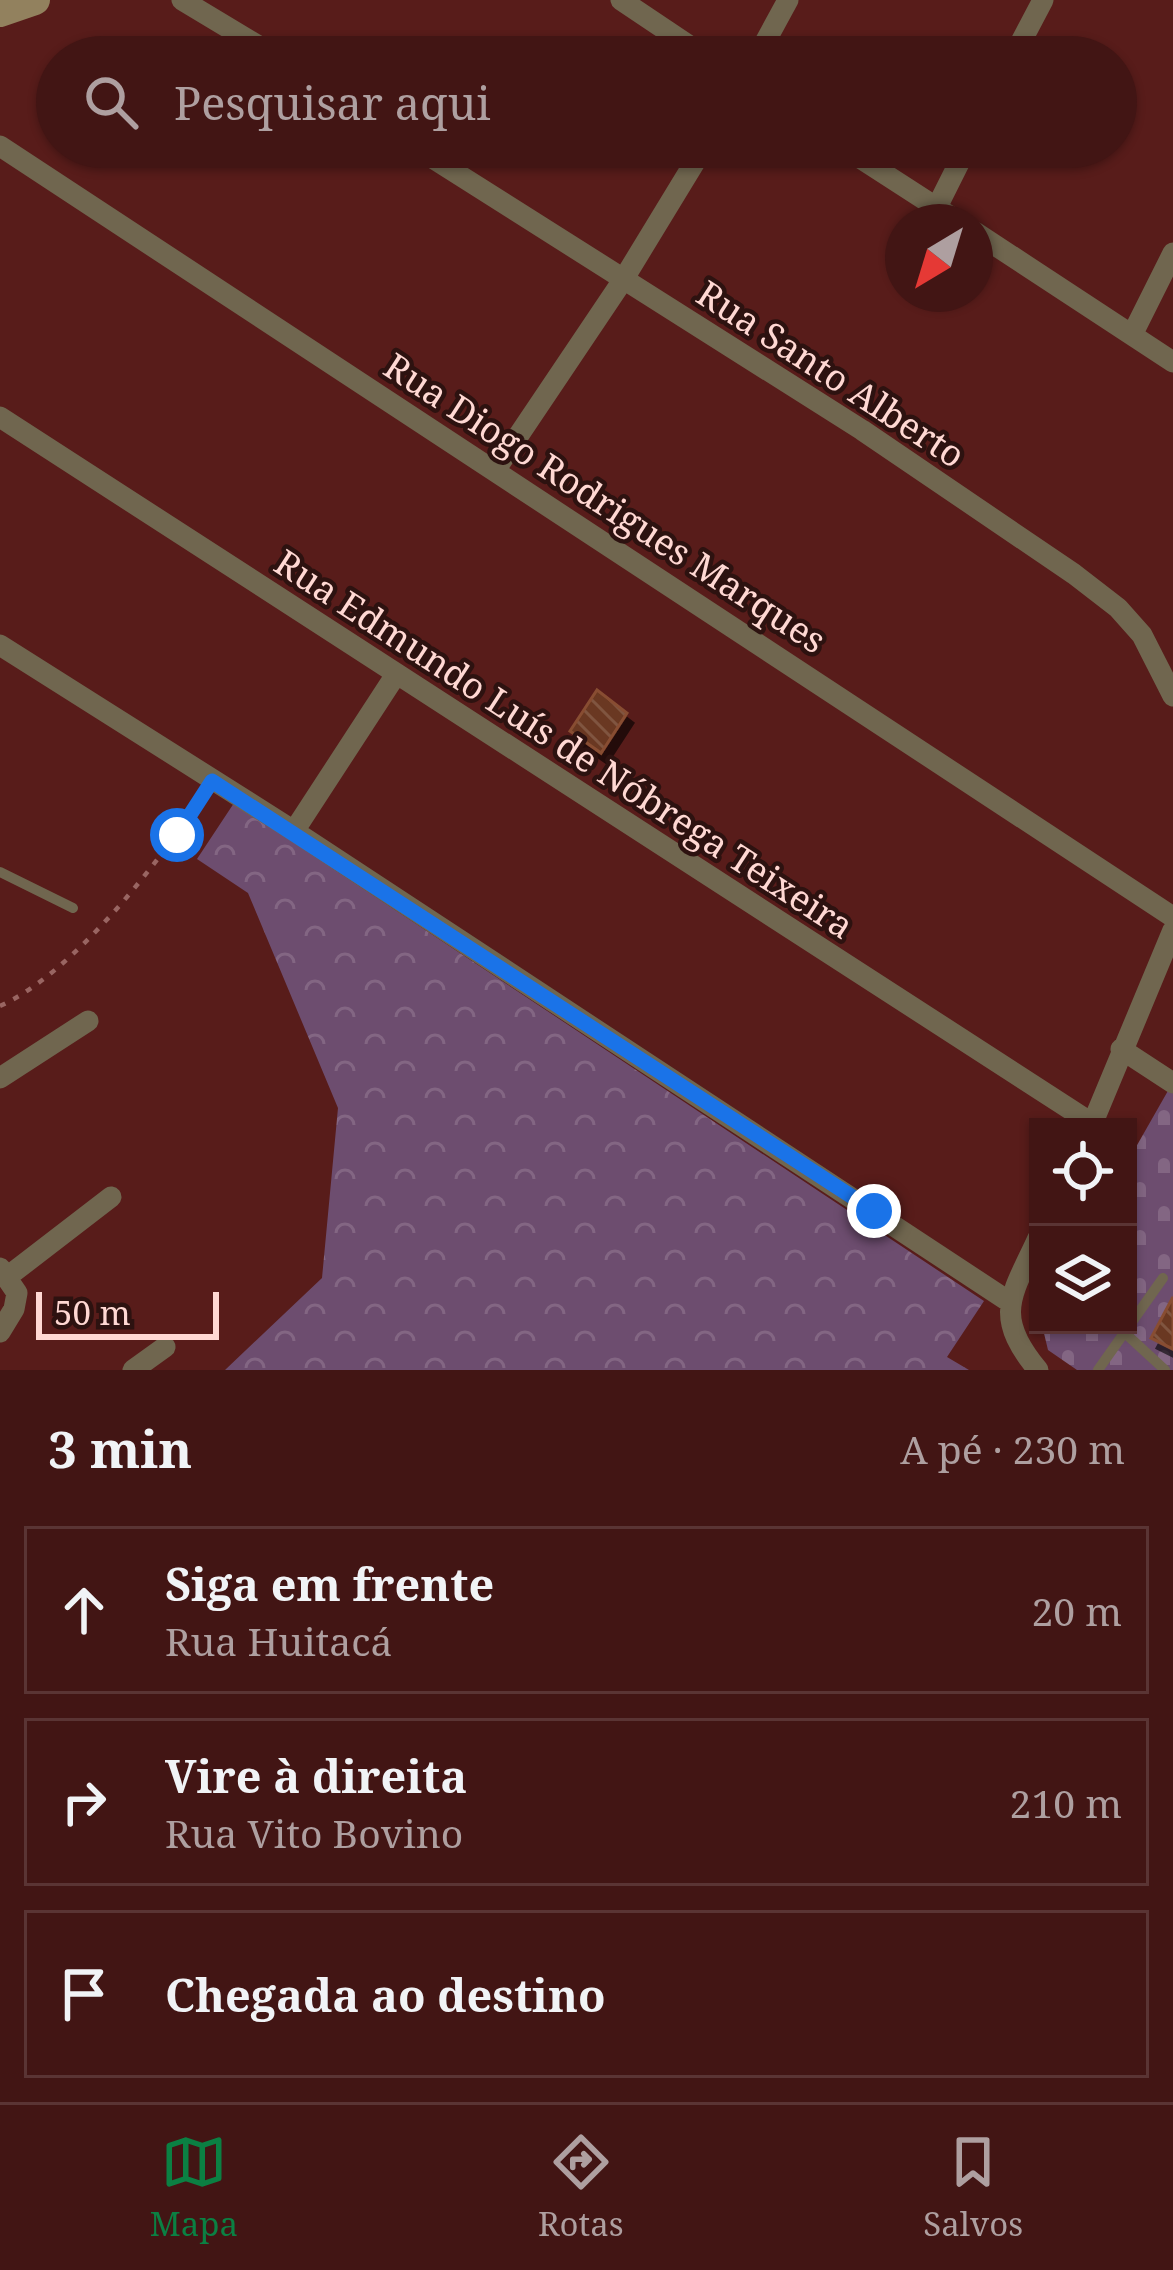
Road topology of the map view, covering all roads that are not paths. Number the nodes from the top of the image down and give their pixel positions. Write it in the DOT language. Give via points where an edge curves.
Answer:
graph roads {
  1 [pos="34,0"];
  2 [pos="182,0"];
  3 [pos="621,0"];
  4 [pos="788,0"];
  5 [pos="1042,0"];
  6 [pos="207,8"];
  7 [pos="0,12"];
  8 [pos="247,36"];
  9 [pos="675,36"];
  10 [pos="768,36"];
  11 [pos="1024,36"];
  12 [pos="0,146"];
  13 [pos="448,168"];
  14 [pos="691,168"];
  15 [pos="876,168"];
  16 [pos="956,168"];
  17 [pos="932,204"];
  18 [pos="938,204"];
  19 [pos="993,244"];
  20 [pos="1173,253"];
  21 [pos="623,280"];
  22 [pos="1132,335"];
  23 [pos="1173,362"];
  24 [pos="0,417"];
  25 [pos="496,470"];
  26 [pos="0,644"];
  27 [pos="394,676"];
  28 [pos="1173,696"];
  29 [pos="294,831"];
  30 [pos="0,872"];
  31 [pos="73,908"];
  32 [pos="1173,916"];
  33 [pos="1173,930"];
  34 [pos="88,1022"];
  35 [pos="1121,1048"];
  36 [pos="0,1078"];
  37 [pos="1173,1083"];
  38 [pos="1080,1118"];
  39 [pos="1095,1118"];
  40 [pos="111,1196"];
  41 [pos="1029,1257"];
  42 [pos="4,1272"];
  43 [pos="1163,1278"];
  44 [pos="1009,1300"];
  45 [pos="1137,1317"];
  46 [pos="0,1332"];
  47 [pos="1126,1334"];
  48 [pos="165,1347"];
  49 [pos="133,1370"];
  50 [pos="1037,1370"];
  51 [pos="1098,1370"];
  52 [pos="1165,1370"];
  1 -- 7 [label="street"];
  2 -- 6 [label="street"];
  3 -- 9 [label="street"];
  4 -- 10 [label="street"];
  5 -- 11 [label="street"];
  6 -- 8 [label="street"];
  12 -- 25 [label="street, Rua Diogo Rodrigues Marques"];
  13 -- 21 [label="street, Rua Santo Alberto"];
  14 -- 21 [label="street"];
  15 -- 17 [label="street"];
  16 -- 18 [label="street"];
  19 -- 22 [label="street"];
  20 -- 22 [label="street"];
  21 -- 25 [label="street"];
  21 -- 28 [label="street, Rua Santo Alberto" via="1074,574 1142,635"];
  22 -- 23 [label="street"];
  24 -- 27 [label="street, Rua Edmundo Luís de Nóbrega Teixeira"];
  25 -- 32 [label="street, Rua Diogo Rodrigues Marques"];
  26 -- 29 [label="street"];
  27 -- 29 [label="street"];
  27 -- 38 [label="street, Rua Edmundo Luís de Nóbrega Teixeira"];
  29 -- 44 [label="street"];
  30 -- 31 [label="lane"];
  33 -- 35 [label="street"];
  34 -- 36 [label="street"];
  35 -- 37 [label="street"];
  35 -- 39 [label="street"];
  40 -- 42 [label="street"];
  41 -- 44 [label="street"];
  42 -- 46 [label="street" via="17,1293"];
  43 -- 45 [label="lane"];
  44 -- 50 [label="street" via="1015,1335"];
  47 -- 51 [label="lane"];
  47 -- 52 [label="lane"];
  48 -- 49 [label="street"];
}
